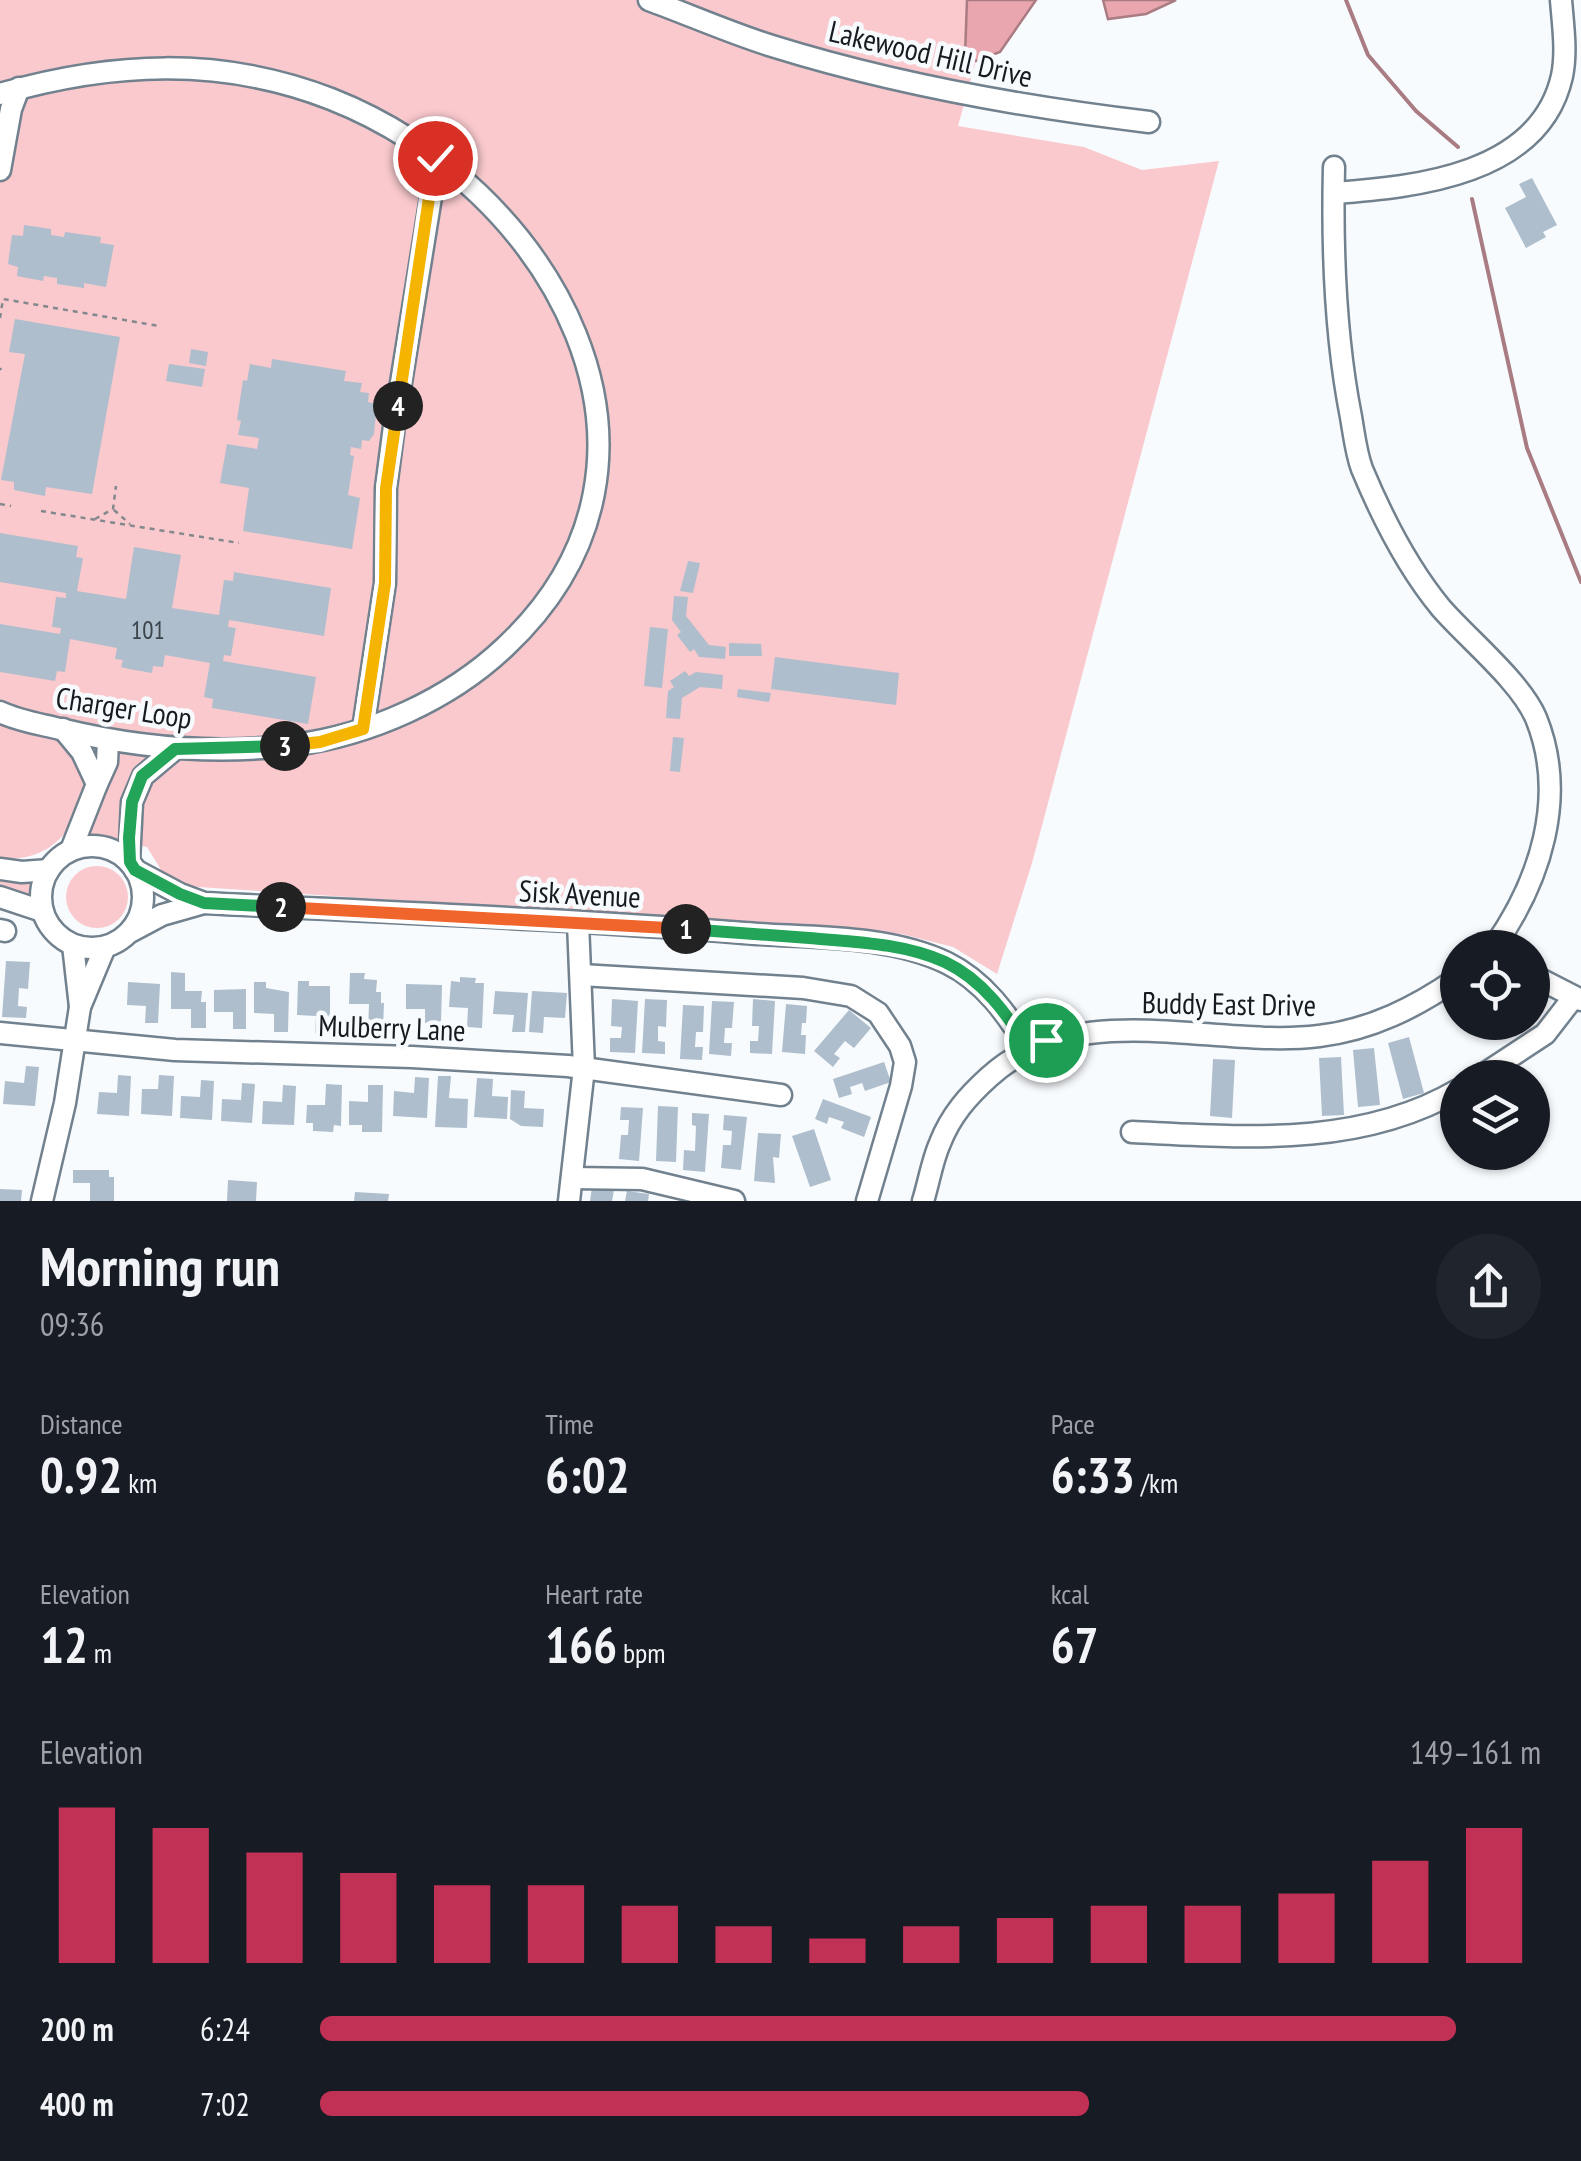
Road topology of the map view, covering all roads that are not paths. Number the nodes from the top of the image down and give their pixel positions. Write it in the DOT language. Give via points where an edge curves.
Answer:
graph roads {
  1 [pos="649,0"];
  2 [pos="1561,0"];
  3 [pos="10,91"];
  4 [pos="1149,122"];
  5 [pos="3,135"];
  6 [pos="437,160"];
  7 [pos="1334,166"];
  8 [pos="0,170"];
  9 [pos="476,193"];
  10 [pos="1334,193"];
  11 [pos="426,219"];
  12 [pos="0,712"];
  13 [pos="363,729"];
  14 [pos="63,730"];
  15 [pos="108,741"];
  16 [pos="134,745"];
  17 [pos="175,749"];
  18 [pos="97,784"];
  19 [pos="132,802"];
  20 [pos="71,850"];
  21 [pos="132,866"];
  22 [pos="0,870"];
  23 [pos="49,870"];
  24 [pos="0,897"];
  25 [pos="204,903"];
  26 [pos="42,910"];
  27 [pos="578,923"];
  28 [pos="1506,930"];
  29 [pos="128,934"];
  30 [pos="72,945"];
  31 [pos="105,947"];
  32 [pos="581,975"];
  33 [pos="1550,985"];
  34 [pos="1440,990"];
  35 [pos="1577,999"];
  36 [pos="80,1007"];
  37 [pos="0,1033"];
  38 [pos="74,1039"];
  39 [pos="1038,1045"];
  40 [pos="1505,1060"];
  41 [pos="584,1068"];
  42 [pos="782,1095"];
  43 [pos="1440,1097"];
  44 [pos="1132,1132"];
  45 [pos="572,1178"];
  46 [pos="42,1201"];
  47 [pos="568,1201"];
  48 [pos="734,1201"];
  49 [pos="867,1201"];
  50 [pos="924,1201"];
  1 -- 4 [label="street, Lakewood Hill Drive" via="841,65 1042,110"];
  2 -- 10 [label="street" via="1560,82 1527,138 1500,158 1432,180"];
  3 -- 5 [label="street"];
  3 -- 6 [label="street, Charger Loop" via="114,68 225,71 332,99"];
  5 -- 8 [label="street"];
  6 -- 9 [label="street, Charger Loop"];
  6 -- 11 [label="street"];
  7 -- 10 [label="street"];
  9 -- 11 [label="street" via="449,197"];
  9 -- 13 [label="street, Charger Loop" via="521,240 582,341 598,427 589,517 552,594 513,640 481,670"];
  10 -- 28 [label="street" via="1344,384 1360,464 1386,523 1439,606 1535,716 1546,760 1548,816 1540,862"];
  11 -- 13 [label="street" via="394,426 385,583"];
  12 -- 14 [label="street, Charger Loop"];
  13 -- 17 [label="street, Charger Loop" via="272,748"];
  14 -- 15 [label="street, Charger Loop"];
  14 -- 18 [label="street"];
  15 -- 16 [label="street, Charger Loop"];
  15 -- 18 [label="street"];
  16 -- 17 [label="street, Charger Loop"];
  16 -- 19 [label="street"];
  17 -- 19 [label="street" via="142,776"];
  18 -- 20 [label="street"];
  19 -- 21 [label="street"];
  20 -- 21 [label="street, Sisk Avenue" via="102,847"];
  20 -- 23 [label="street"];
  21 -- 25 [label="street, Sisk Avenue"];
  21 -- 29 [label="street" via="143,903"];
  22 -- 23 [label="street"];
  23 -- 26 [label="street"];
  24 -- 26 [label="street"];
  25 -- 27 [label="street, Sisk Avenue"];
  25 -- 29 [label="street, Sisk Avenue"];
  26 -- 30 [label="street" via="53,931"];
  27 -- 32 [label="street"];
  27 -- 39 [label="street, Sisk Avenue" via="907,950 947,963 981,986"];
  29 -- 31 [label="street, Sisk Avenue"];
  30 -- 31 [label="street"];
  30 -- 36 [label="street"];
  31 -- 36 [label="street"];
  32 -- 41 [label="street"];
  32 -- 49 [label="street" via="804,988 850,996 878,1013 905,1062"];
  33 -- 35 [label="street"];
  34 -- 39 [label="street, Buddy East Drive" via="1386,1020 1325,1036 1092,1032"];
  35 -- 40 [label="street" via="1545,1034"];
  36 -- 38 [label="street"];
  37 -- 38 [label="street, Mulberry Lane"];
  38 -- 41 [label="street, Mulberry Lane" via="175,1050"];
  38 -- 46 [label="street"];
  39 -- 50 [label="street" via="999,1068 958,1107 939,1144"];
  41 -- 42 [label="street, Mulberry Lane"];
  41 -- 45 [label="street"];
  43 -- 44 [label="street" via="1332,1132 1270,1138"];
  45 -- 47 [label="street"];
  45 -- 48 [label="street" via="642,1179"];
}
